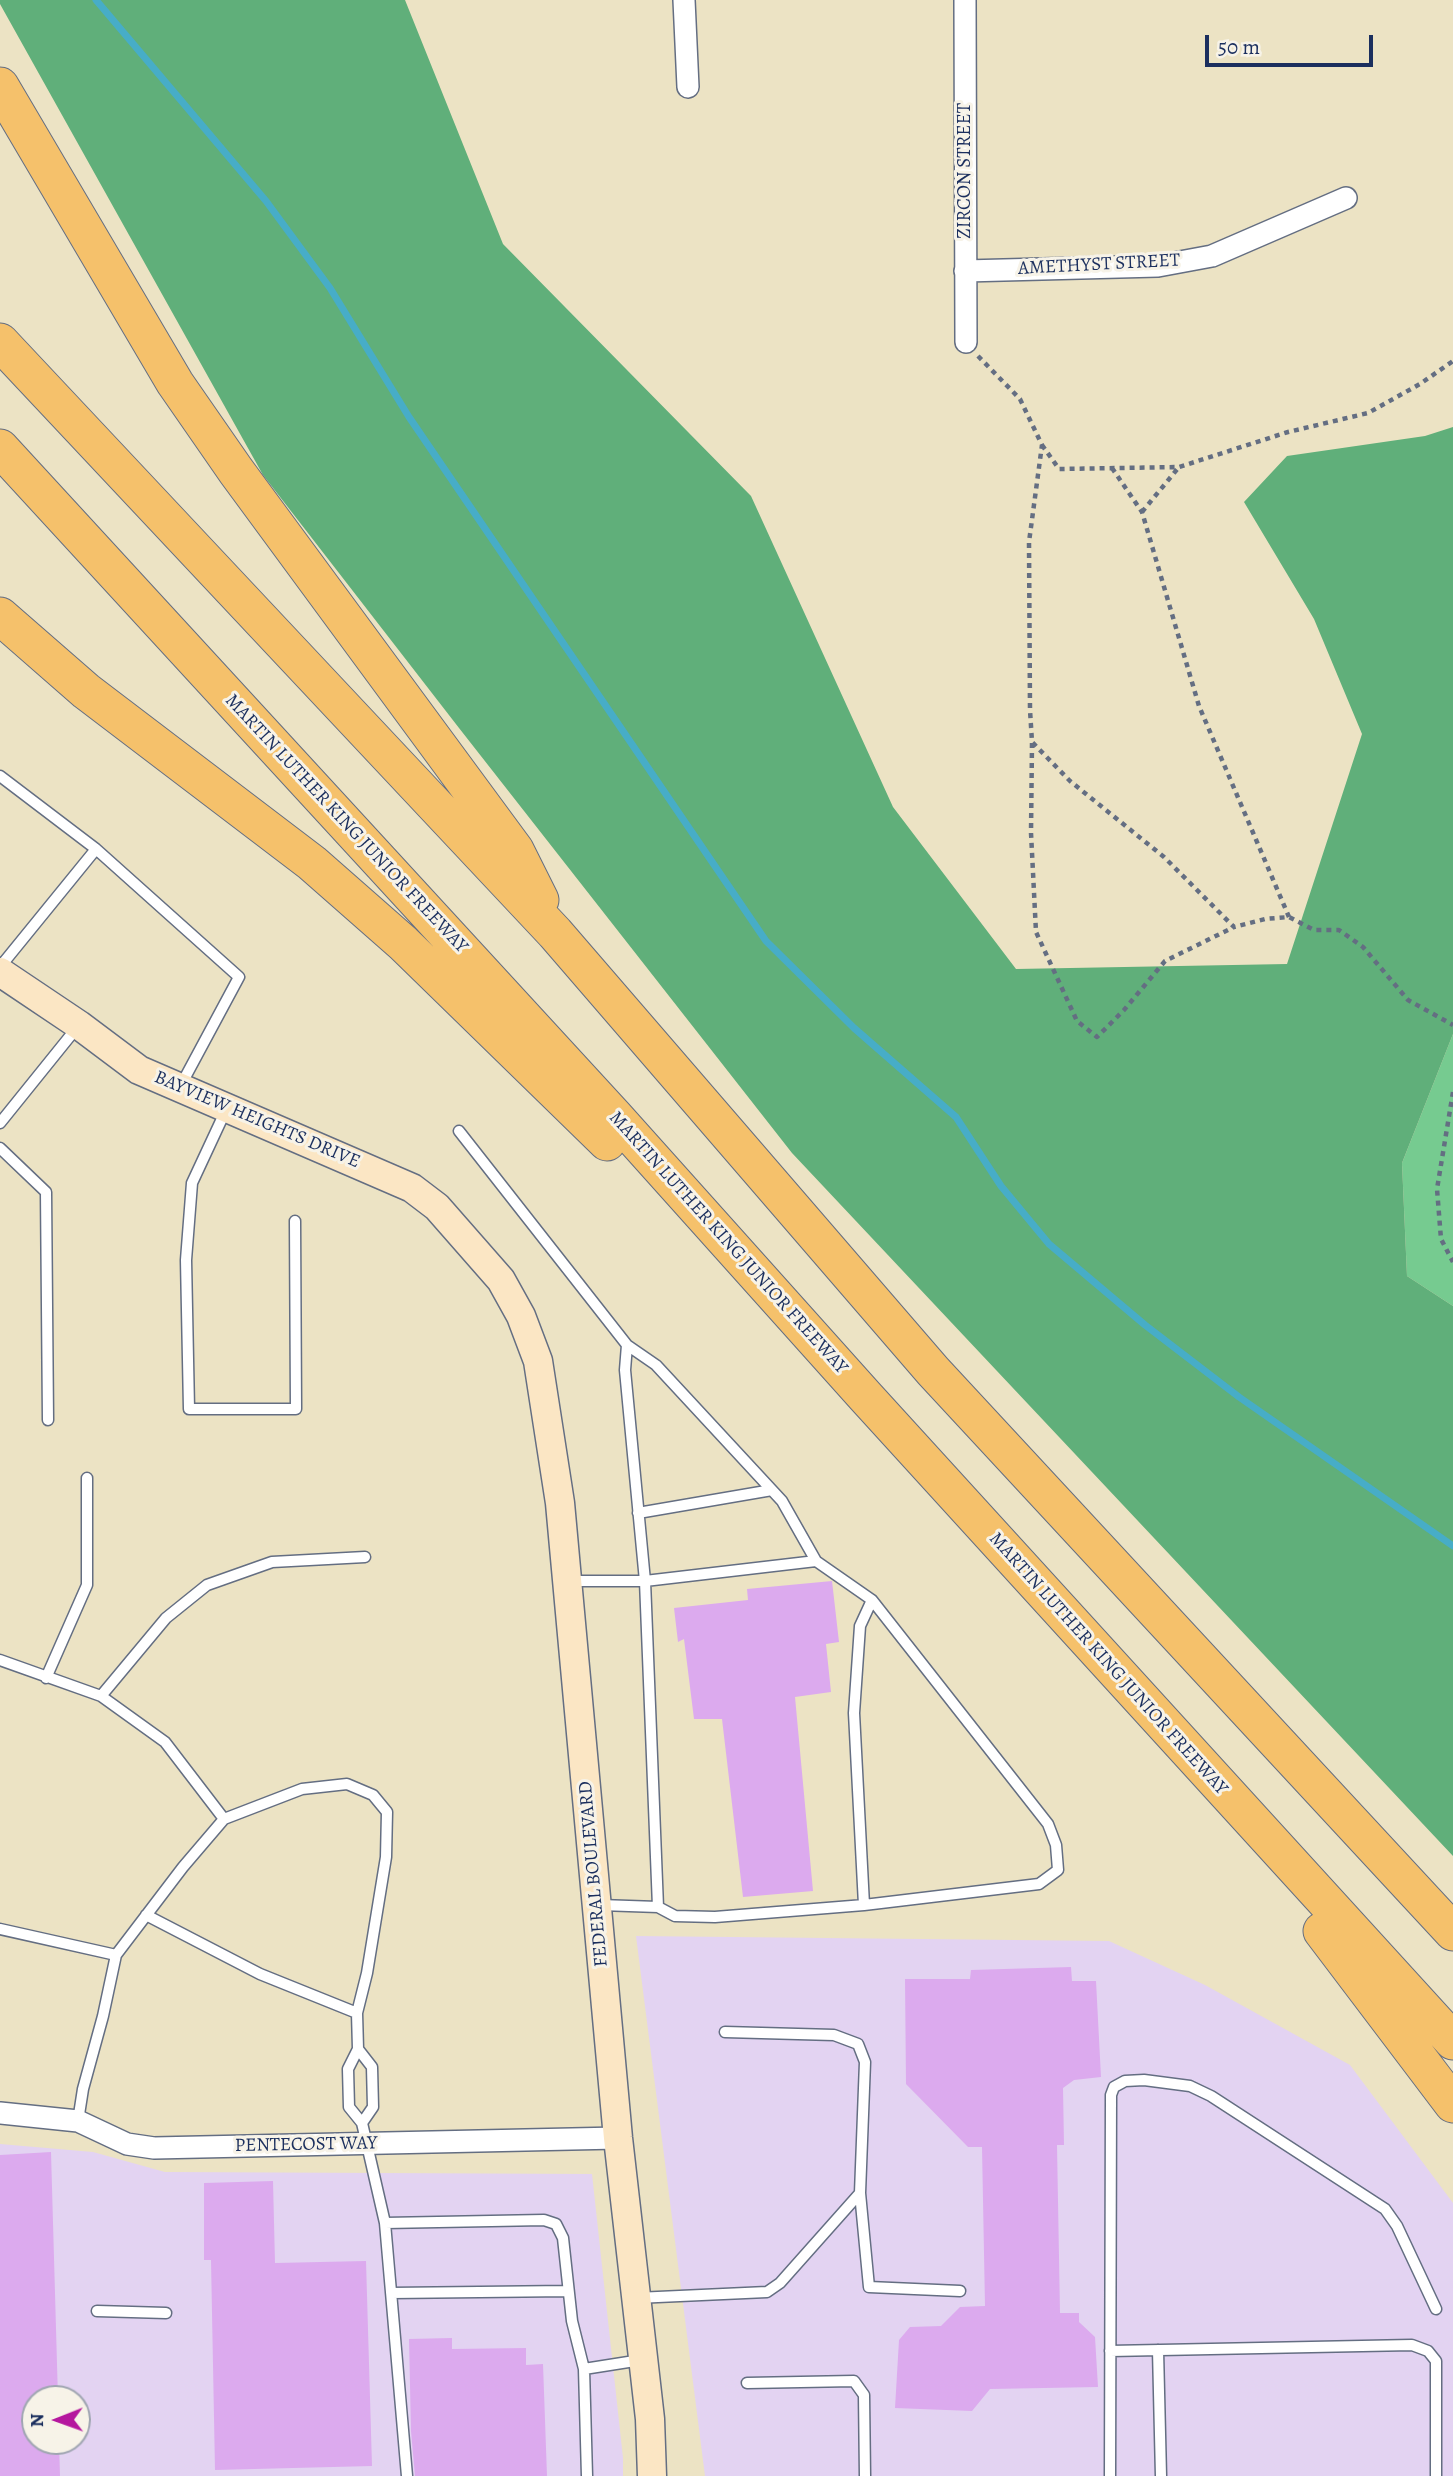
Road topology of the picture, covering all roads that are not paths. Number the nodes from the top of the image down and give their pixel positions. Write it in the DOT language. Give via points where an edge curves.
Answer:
graph roads {
  1 [pos="684,0"];
  2 [pos="965,0"];
  3 [pos="0,86"];
  4 [pos="688,87"];
  5 [pos="1346,198"];
  6 [pos="965,271"];
  7 [pos="0,342"];
  8 [pos="966,342"];
  9 [pos="0,448"];
  10 [pos="0,616"];
  11 [pos="0,776"];
  12 [pos="96,849"];
  13 [pos="555,933"];
  14 [pos="0,970"];
  15 [pos="79,1025"];
  16 [pos="180,1087"];
  17 [pos="227,1108"];
  18 [pos="0,1123"];
  19 [pos="458,1131"];
  20 [pos="0,1147"];
  21 [pos="295,1221"];
  22 [pos="501,1280"];
  23 [pos="627,1345"];
  24 [pos="864,1396"];
  25 [pos="48,1420"];
  26 [pos="87,1478"];
  27 [pos="772,1490"];
  28 [pos="638,1513"];
  29 [pos="365,1557"];
  30 [pos="816,1561"];
  31 [pos="567,1581"];
  32 [pos="645,1581"];
  33 [pos="872,1600"];
  34 [pos="0,1660"];
  35 [pos="46,1678"];
  36 [pos="101,1696"];
  37 [pos="1161,1722"];
  38 [pos="224,1819"];
  39 [pos="597,1905"];
  40 [pos="864,1905"];
  41 [pos="658,1907"];
  42 [pos="146,1916"];
  43 [pos="0,1928"];
  44 [pos="1453,1932"];
  45 [pos="116,1955"];
  46 [pos="357,2013"];
  47 [pos="725,2032"];
  48 [pos="1453,2041"];
  49 [pos="358,2049"];
  50 [pos="1453,2104"];
  51 [pos="0,2113"];
  52 [pos="78,2120"];
  53 [pos="364,2133"];
  54 [pos="618,2138"];
  55 [pos="860,2193"];
  56 [pos="385,2222"];
  57 [pos="568,2291"];
  58 [pos="960,2291"];
  59 [pos="391,2293"];
  60 [pos="636,2298"];
  61 [pos="1436,2309"];
  62 [pos="97,2311"];
  63 [pos="166,2313"];
  64 [pos="1158,2350"];
  65 [pos="1111,2351"];
  66 [pos="643,2359"];
  67 [pos="584,2369"];
  68 [pos="747,2383"];
  69 [pos="407,2476"];
  70 [pos="587,2476"];
  71 [pos="652,2476"];
  72 [pos="866,2476"];
  73 [pos="1110,2476"];
  74 [pos="1161,2476"];
  75 [pos="1436,2476"];
  1 -- 4 [label="street"];
  2 -- 6 [label="street, ZIRCON STREET"];
  3 -- 13 [label="highway" via="175,383 515,850"];
  5 -- 6 [label="street, AMETHYST STREET" via="1212,256 1158,266"];
  6 -- 8 [label="street, ZIRCON STREET"];
  7 -- 13 [label="highway"];
  9 -- 24 [label="highway, MARTIN LUTHER KING JUNIOR FREEWAY" via="615,1117"];
  10 -- 24 [label="highway" via="86,691 312,863 403,943"];
  11 -- 12 [label="lane"];
  12 -- 14 [label="lane"];
  12 -- 16 [label="lane" via="239,977"];
  13 -- 44 [label="highway" via="933,1371"];
  14 -- 15 [label="main road, BAYVIEW HEIGHTS DRIVE"];
  15 -- 16 [label="main road, BAYVIEW HEIGHTS DRIVE" via="139,1070"];
  15 -- 18 [label="lane"];
  16 -- 17 [label="main road, BAYVIEW HEIGHTS DRIVE"];
  17 -- 21 [label="lane" via="192,1183 186,1260 188,1409 296,1409"];
  17 -- 22 [label="main road, BAYVIEW HEIGHTS DRIVE" via="412,1188 437,1206"];
  19 -- 23 [label="lane"];
  20 -- 25 [label="lane" via="46,1192"];
  22 -- 31 [label="main road, FEDERAL BOULEVARD" via="538,1361"];
  23 -- 27 [label="lane" via="656,1365"];
  23 -- 28 [label="lane" via="625,1370"];
  24 -- 37 [label="highway, MARTIN LUTHER KING JUNIOR FREEWAY"];
  26 -- 35 [label="lane" via="87,1585"];
  27 -- 28 [label="lane"];
  27 -- 30 [label="lane"];
  28 -- 32 [label="lane"];
  29 -- 36 [label="lane" via="272,1562 207,1585 166,1618"];
  30 -- 32 [label="lane"];
  30 -- 33 [label="lane"];
  31 -- 32 [label="lane"];
  31 -- 39 [label="main road, FEDERAL BOULEVARD"];
  32 -- 41 [label="lane"];
  33 -- 40 [label="lane" via="860,1626 854,1713"];
  33 -- 40 [label="lane" via="1048,1824 1058,1870 1039,1884"];
  34 -- 35 [label="lane"];
  35 -- 36 [label="lane"];
  36 -- 38 [label="lane" via="165,1742"];
  37 -- 48 [label="highway, MARTIN LUTHER KING JUNIOR FREEWAY"];
  37 -- 50 [label="highway"];
  38 -- 42 [label="lane"];
  38 -- 46 [label="lane" via="302,1789 347,1784 373,1795 387,1812 386,1857"];
  39 -- 41 [label="lane"];
  39 -- 54 [label="main road, FEDERAL BOULEVARD"];
  40 -- 41 [label="lane" via="715,1917 675,1916"];
  42 -- 45 [label="lane"];
  42 -- 46 [label="lane" via="260,1974"];
  43 -- 45 [label="lane"];
  45 -- 52 [label="lane"];
  46 -- 49 [label="lane"];
  47 -- 55 [label="lane" via="834,2035 858,2043 865,2062"];
  49 -- 53 [label="lane" via="372,2067 373,2107"];
  49 -- 53 [label="lane" via="348,2069 349,2107"];
  51 -- 52 [label="street, PENTECOST WAY"];
  52 -- 53 [label="street, PENTECOST WAY" via="127,2144 154,2148"];
  53 -- 54 [label="street, PENTECOST WAY"];
  53 -- 56 [label="lane"];
  54 -- 60 [label="main road, FEDERAL BOULEVARD"];
  55 -- 58 [label="lane" via="869,2287"];
  55 -- 60 [label="lane" via="767,2292"];
  56 -- 57 [label="lane" via="544,2220 556,2224 563,2238"];
  56 -- 59 [label="lane"];
  57 -- 59 [label="lane"];
  57 -- 67 [label="lane"];
  59 -- 69 [label="lane"];
  60 -- 66 [label="main road, FEDERAL BOULEVARD"];
  61 -- 65 [label="lane" via="1385,2210 1211,2096 1189,2086 1125,2081 1111,2095"];
  62 -- 63 [label="lane"];
  64 -- 65 [label="lane"];
  64 -- 74 [label="lane"];
  64 -- 75 [label="lane" via="1412,2345 1428,2351 1436,2361"];
  65 -- 73 [label="lane"];
  66 -- 67 [label="lane"];
  66 -- 71 [label="main road, FEDERAL BOULEVARD"];
  67 -- 70 [label="lane"];
  68 -- 72 [label="lane" via="854,2381 864,2395"];
}
